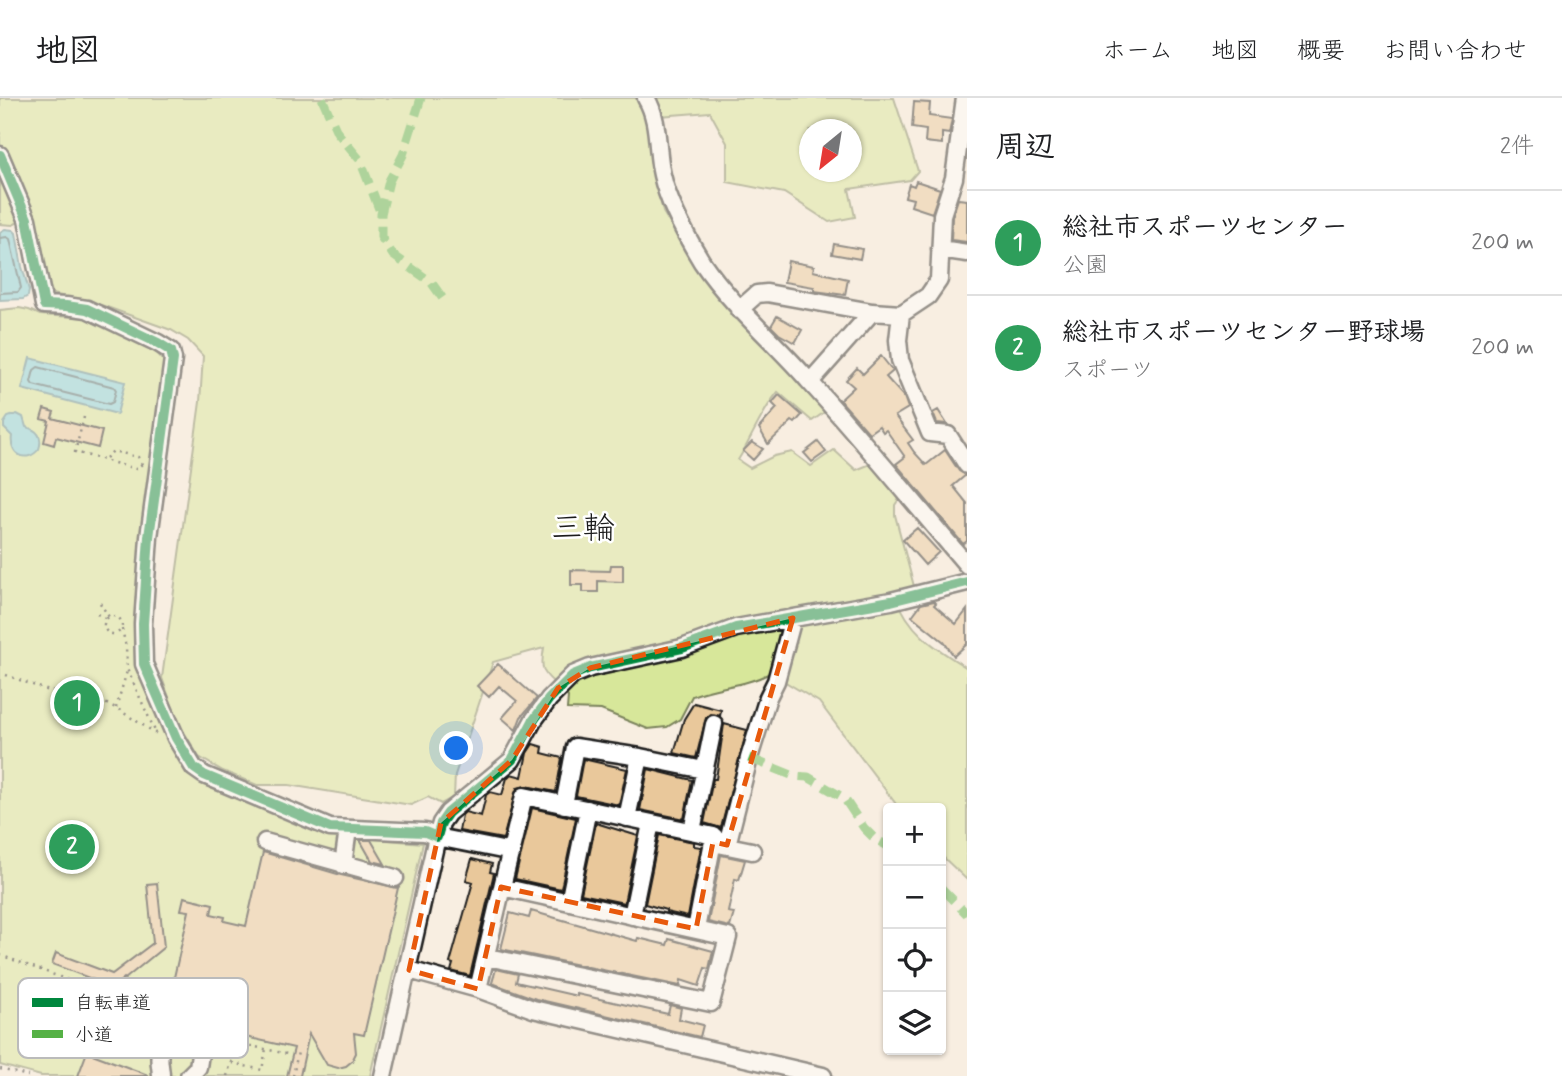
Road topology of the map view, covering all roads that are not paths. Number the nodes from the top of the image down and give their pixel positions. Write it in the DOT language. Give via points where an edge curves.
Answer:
graph roads {
  1 [pos="646,98"];
  2 [pos="964,98"];
  3 [pos="0,155"];
  4 [pos="940,249"];
  5 [pos="967,253"];
  6 [pos="723,290"];
  7 [pos="757,294"];
  8 [pos="739,310"];
  9 [pos="872,312"];
  10 [pos="901,314"];
  11 [pos="810,382"];
  12 [pos="967,465"];
  13 [pos="967,545"];
  14 [pos="967,552"];
  15 [pos="967,565"];
  16 [pos="967,582"];
  17 [pos="793,618"];
  18 [pos="714,724"];
  19 [pos="640,757"];
  20 [pos="704,771"];
  21 [pos="564,805"];
  22 [pos="588,809"];
  23 [pos="627,818"];
  24 [pos="651,823"];
  25 [pos="348,829"];
  26 [pos="692,831"];
  27 [pos="437,837"];
  28 [pos="265,842"];
  29 [pos="720,844"];
  30 [pos="752,851"];
  31 [pos="512,852"];
  32 [pos="343,864"];
  33 [pos="395,878"];
  34 [pos="502,887"];
  35 [pos="569,902"];
  36 [pos="632,916"];
  37 [pos="695,929"];
  38 [pos="487,957"];
  39 [pos="409,971"];
  40 [pos="478,989"];
  41 [pos="161,1058"];
  42 [pos="199,1058"];
  43 [pos="815,1075"];
  44 [pos="161,1076"];
  45 [pos="189,1076"];
  46 [pos="383,1076"];
  1 -- 6 [label="street" via="658,137 662,176 674,206 702,261"];
  2 -- 4 [label="street"];
  3 -- 25 [label="street" via="27,219 44,305 87,309 171,351 174,367 149,537 143,624 144,664 173,733 194,768 204,775 330,828"];
  4 -- 5 [label="street"];
  4 -- 10 [label="street" via="936,288"];
  6 -- 7 [label="street"];
  6 -- 8 [label="street"];
  7 -- 8 [label="street"];
  7 -- 9 [label="street"];
  8 -- 11 [label="street"];
  9 -- 10 [label="street"];
  9 -- 11 [label="street"];
  10 -- 12 [label="street" via="900,360 924,422 930,433 948,435"];
  11 -- 15 [label="street"];
  13 -- 14 [label="street"];
  16 -- 17 [label="street"];
  17 -- 27 [label="street" via="736,628 682,648 590,668 573,676 533,721 512,760 448,813"];
  17 -- 29 [label="street"];
  18 -- 20 [label="street"];
  19 -- 20 [label="street"];
  19 -- 21 [label="street" via="575,747"];
  19 -- 23 [label="street"];
  20 -- 26 [label="street"];
  21 -- 22 [label="street"];
  21 -- 31 [label="street" via="523,796"];
  22 -- 23 [label="street"];
  22 -- 35 [label="street"];
  23 -- 24 [label="street"];
  24 -- 26 [label="street"];
  24 -- 36 [label="street"];
  25 -- 27 [label="street" via="425,832"];
  25 -- 32 [label="street"];
  26 -- 29 [label="street" via="714,836"];
  27 -- 31 [label="street"];
  27 -- 39 [label="street"];
  28 -- 32 [label="street"];
  29 -- 30 [label="street"];
  29 -- 37 [label="street"];
  31 -- 34 [label="street"];
  32 -- 33 [label="street"];
  34 -- 35 [label="street"];
  34 -- 38 [label="street"];
  35 -- 36 [label="street"];
  36 -- 37 [label="street"];
  37 -- 38 [label="street" via="727,937 711,1003"];
  38 -- 40 [label="street"];
  39 -- 40 [label="street"];
  39 -- 46 [label="street"];
  40 -- 43 [label="street" via="533,1009"];
  41 -- 44 [label="street"];
  42 -- 45 [label="street"];
}
